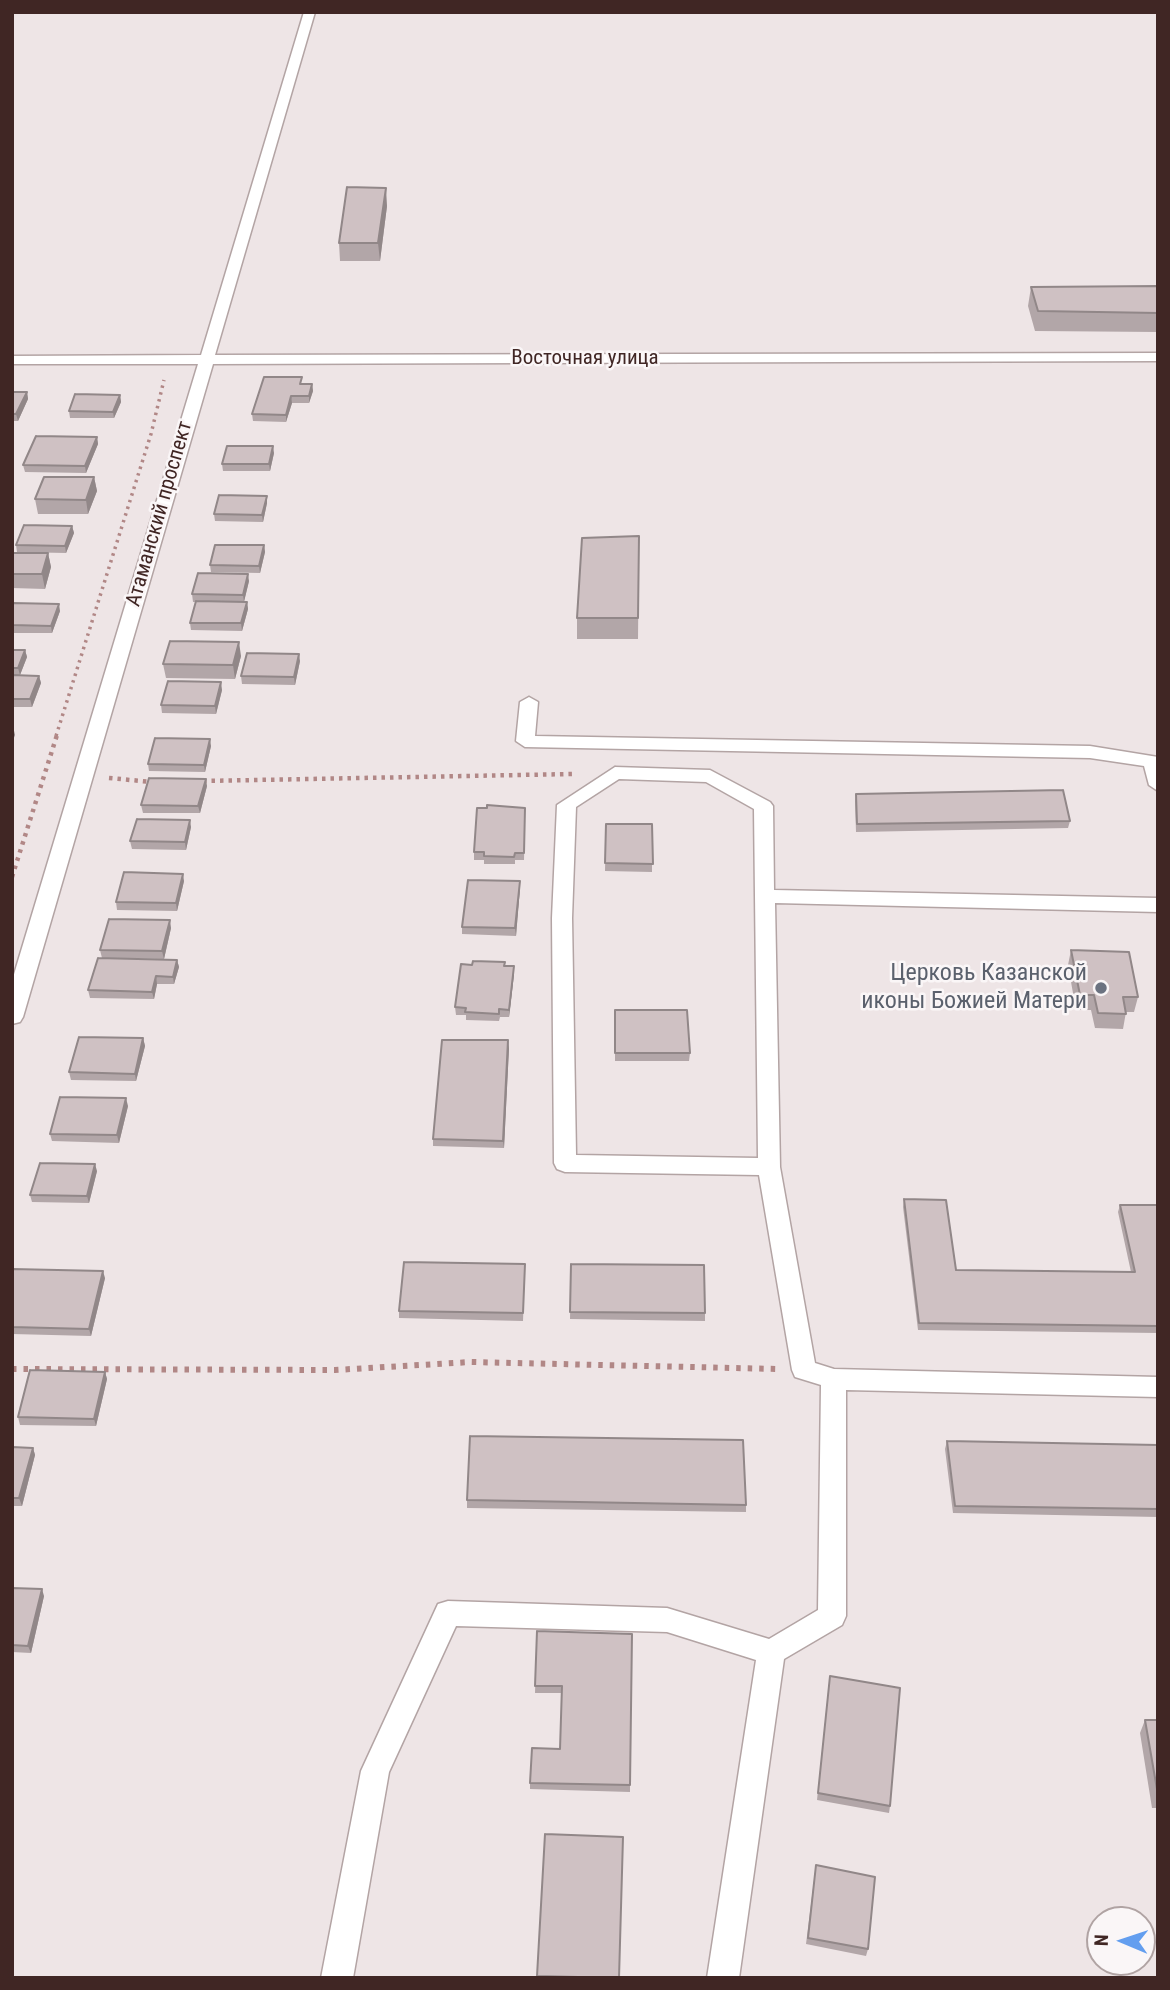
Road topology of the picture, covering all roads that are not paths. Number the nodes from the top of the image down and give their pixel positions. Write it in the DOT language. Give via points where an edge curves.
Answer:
graph roads {
  1 [pos="310,12"];
  2 [pos="1158,357"];
  3 [pos="12,360"];
  4 [pos="206,360"];
  5 [pos="529,702"];
  6 [pos="1155,763"];
  7 [pos="1158,785"];
  8 [pos="765,896"];
  9 [pos="1158,905"];
  10 [pos="12,1017"];
  11 [pos="769,1167"];
  12 [pos="834,1380"];
  13 [pos="1158,1387"];
  14 [pos="771,1652"];
  15 [pos="337,1978"];
  16 [pos="723,1978"];
  1 -- 4 [label="street, Атаманский проспект"];
  2 -- 4 [label="street, Восточная улица"];
  3 -- 4 [label="street, Восточная улица"];
  4 -- 10 [label="street, Атаманский проспект"];
  5 -- 6 [label="street" via="525,741 1090,752"];
  6 -- 7 [label="street"];
  8 -- 9 [label="street"];
  8 -- 11 [label="street"];
  8 -- 11 [label="street" via="763,806 710,775 615,774 567,805 562,918 565,1163"];
  11 -- 12 [label="street" via="804,1370"];
  12 -- 13 [label="street"];
  12 -- 14 [label="street" via="832,1616"];
  14 -- 15 [label="street" via="667,1620 448,1613 375,1771"];
  14 -- 16 [label="street"];
}
